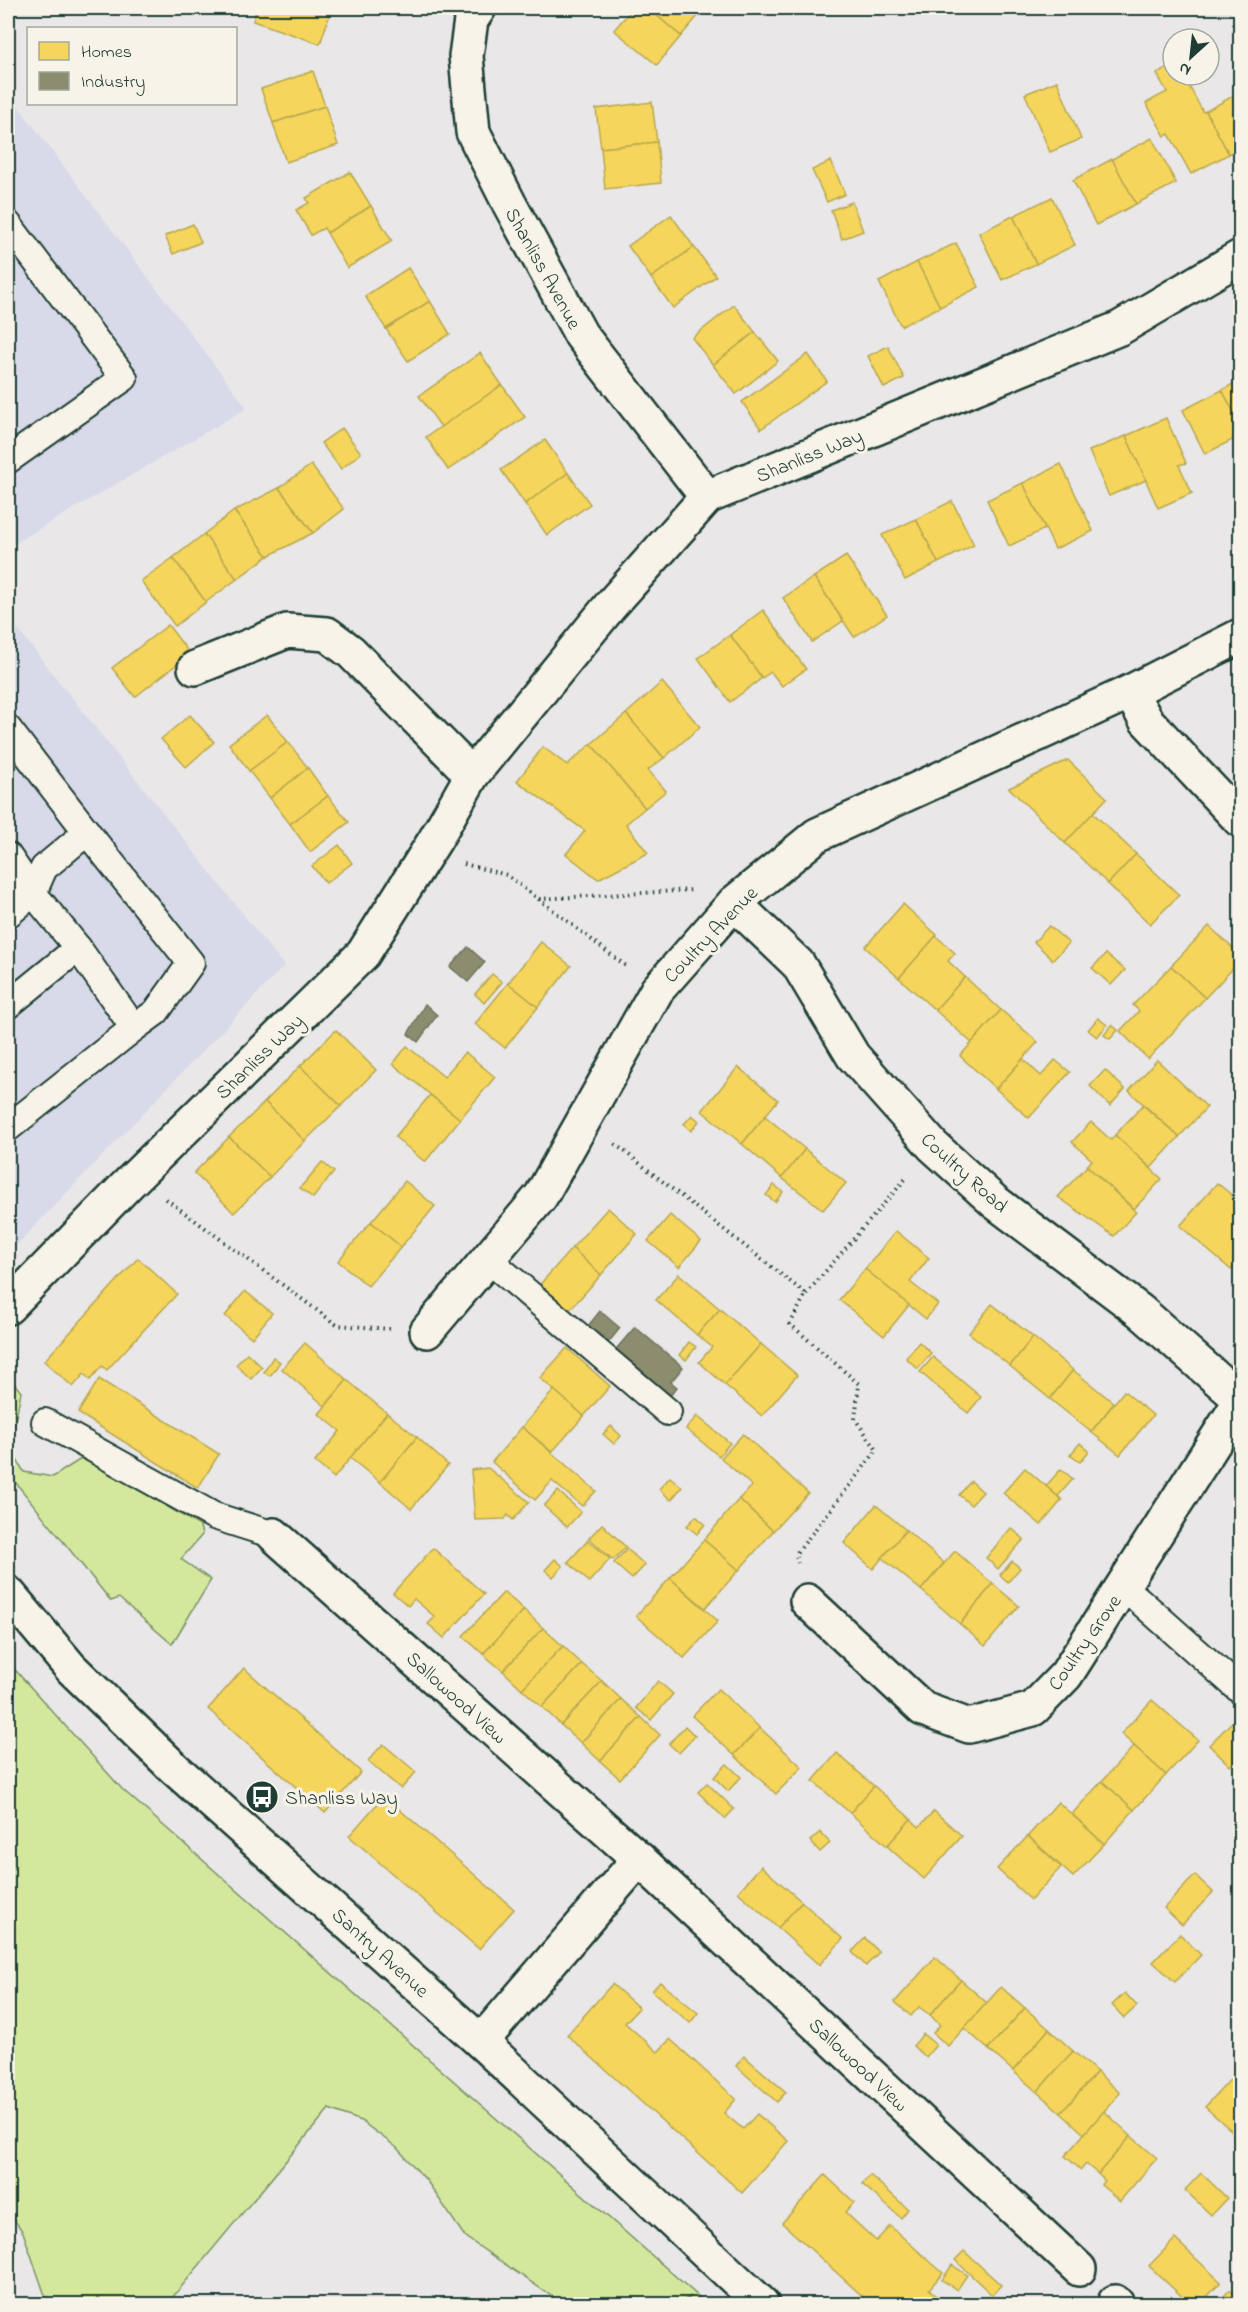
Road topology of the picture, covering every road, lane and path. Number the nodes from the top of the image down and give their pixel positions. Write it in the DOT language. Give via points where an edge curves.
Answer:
graph roads {
  1 [pos="479,8"];
  2 [pos="8,224"];
  3 [pos="1240,256"];
  4 [pos="8,460"];
  5 [pos="707,497"];
  6 [pos="1240,636"];
  7 [pos="195,668"];
  8 [pos="1130,692"];
  9 [pos="8,729"];
  10 [pos="472,775"];
  11 [pos="1240,820"];
  12 [pos="87,832"];
  13 [pos="8,856"];
  14 [pos="461,862"];
  15 [pos="697,890"];
  16 [pos="33,893"];
  17 [pos="538,899"];
  18 [pos="734,903"];
  19 [pos="8,914"];
  20 [pos="78,948"];
  21 [pos="657,990"];
  22 [pos="8,1005"];
  23 [pos="134,1028"];
  24 [pos="584,1119"];
  25 [pos="8,1128"];
  26 [pos="933,1146"];
  27 [pos="159,1194"];
  28 [pos="488,1259"];
  29 [pos="806,1294"];
  30 [pos="8,1307"];
  31 [pos="427,1331"];
  32 [pos="1240,1400"];
  33 [pos="668,1413"];
  34 [pos="45,1422"];
  35 [pos="274,1534"];
  36 [pos="1123,1586"];
  37 [pos="8,1593"];
  38 [pos="807,1601"];
  39 [pos="1240,1690"];
  40 [pos="639,1859"];
  41 [pos="481,2042"];
  42 [pos="1079,2269"];
  43 [pos="762,2304"];
  1 -- 5 [label="street, Shanliss Avenue" via="471,20 466,56 473,132 581,335"];
  2 -- 4 [label="lane" via="124,378"];
  3 -- 5 [label="street, Shanliss Way" via="1120,328"];
  5 -- 10 [label="street, Shanliss Way" via="610,606"];
  6 -- 8 [label="street, Coultry Avenue"];
  7 -- 10 [label="street" via="287,631 327,634 351,652"];
  8 -- 11 [label="street" via="1146,720"];
  8 -- 18 [label="street, Coultry Avenue" via="817,835"];
  9 -- 12 [label="lane"];
  10 -- 30 [label="street, Shanliss Way" via="363,954"];
  12 -- 16 [label="lane" via="44,868"];
  12 -- 23 [label="lane" via="191,963 156,1012"];
  13 -- 16 [label="lane"];
  14 -- 17 [label="path" via="507,875"];
  15 -- 17 [label="path"];
  16 -- 19 [label="lane"];
  16 -- 20 [label="lane"];
  17 -- 21 [label="path"];
  18 -- 21 [label="street, Coultry Avenue"];
  18 -- 26 [label="street, Coultry Road" via="798,964 853,1056"];
  20 -- 22 [label="lane"];
  20 -- 23 [label="lane"];
  21 -- 24 [label="street, Coultry Avenue"];
  23 -- 25 [label="lane"];
  24 -- 28 [label="street, Coultry Avenue" via="541,1196"];
  24 -- 29 [label="path"];
  26 -- 29 [label="path"];
  26 -- 32 [label="street, Coultry Road" via="995,1202 1140,1311"];
  27 -- 31 [label="path" via="337,1324"];
  28 -- 31 [label="street, Coultry Avenue"];
  28 -- 33 [label="lane"];
  29 -- 38 [label="path" via="790,1324 859,1384 855,1419 877,1450 795,1554"];
  32 -- 36 [label="street, Coultry Grove"];
  34 -- 35 [label="lane" via="214,1516"];
  35 -- 40 [label="street, Sallowood View"];
  36 -- 38 [label="street, Coultry Grove" via="1066,1675 1033,1709 969,1726 923,1708"];
  36 -- 39 [label="lane"];
  37 -- 41 [label="street, Santry Avenue" via="71,1668 175,1768"];
  40 -- 41 [label="street"];
  40 -- 42 [label="street, Sallowood View"];
  41 -- 43 [label="street, Santry Avenue"];
}
